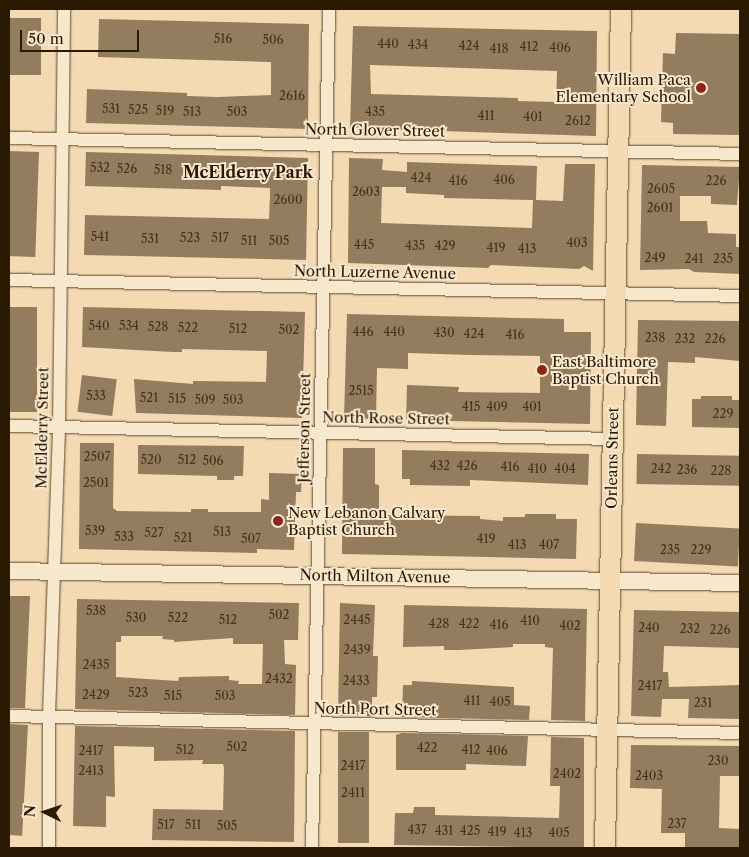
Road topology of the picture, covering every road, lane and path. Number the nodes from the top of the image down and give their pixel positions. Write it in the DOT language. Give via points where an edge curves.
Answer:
graph roads {
  1 [pos="64,9"];
  2 [pos="329,9"];
  3 [pos="620,9"];
  4 [pos="9,138"];
  5 [pos="62,140"];
  6 [pos="326,145"];
  7 [pos="618,151"];
  8 [pos="740,154"];
  9 [pos="9,280"];
  10 [pos="62,282"];
  11 [pos="324,287"];
  12 [pos="616,294"];
  13 [pos="740,296"];
  14 [pos="9,426"];
  15 [pos="59,427"];
  16 [pos="321,433"];
  17 [pos="613,440"];
  18 [pos="9,571"];
  19 [pos="55,572"];
  20 [pos="318,574"];
  21 [pos="610,581"];
  22 [pos="740,584"];
  23 [pos="9,716"];
  24 [pos="49,716"];
  25 [pos="315,724"];
  26 [pos="607,730"];
  27 [pos="740,733"];
  28 [pos="49,848"];
  29 [pos="312,848"];
  30 [pos="605,848"];
  1 -- 5 [label="street, McElderry Street"];
  2 -- 6 [label="street, Jefferson Street"];
  3 -- 7 [label="main road, Orleans Street"];
  4 -- 5 [label="street, North Glover Street"];
  5 -- 6 [label="street, North Glover Street"];
  5 -- 10 [label="street, McElderry Street"];
  6 -- 7 [label="street, North Glover Street"];
  6 -- 11 [label="street, Jefferson Street"];
  7 -- 8 [label="street, North Glover Street"];
  7 -- 12 [label="main road, Orleans Street"];
  9 -- 10 [label="street, North Luzerne Avenue"];
  10 -- 11 [label="street, North Luzerne Avenue"];
  10 -- 15 [label="street, McElderry Street"];
  11 -- 12 [label="street, North Luzerne Avenue"];
  11 -- 16 [label="street, Jefferson Street"];
  12 -- 13 [label="street, North Luzerne Avenue"];
  12 -- 17 [label="main road, Orleans Street"];
  14 -- 15 [label="street, North Rose Street"];
  15 -- 16 [label="street, North Rose Street"];
  15 -- 19 [label="street, McElderry Street"];
  16 -- 17 [label="street, North Rose Street"];
  16 -- 20 [label="street, Jefferson Street"];
  17 -- 21 [label="main road, Orleans Street"];
  18 -- 19 [label="street, North Milton Avenue"];
  19 -- 20 [label="street, North Milton Avenue"];
  19 -- 24 [label="street, McElderry Street"];
  20 -- 21 [label="street, North Milton Avenue"];
  20 -- 25 [label="street, Jefferson Street"];
  21 -- 22 [label="street, North Milton Avenue"];
  21 -- 26 [label="main road, Orleans Street"];
  23 -- 24 [label="street, North Port Street"];
  24 -- 25 [label="street, North Port Street"];
  24 -- 28 [label="street, McElderry Street"];
  25 -- 26 [label="street, North Port Street"];
  25 -- 29 [label="street, Jefferson Street"];
  26 -- 27 [label="street, North Port Street"];
  26 -- 30 [label="main road, Orleans Street"];
}
